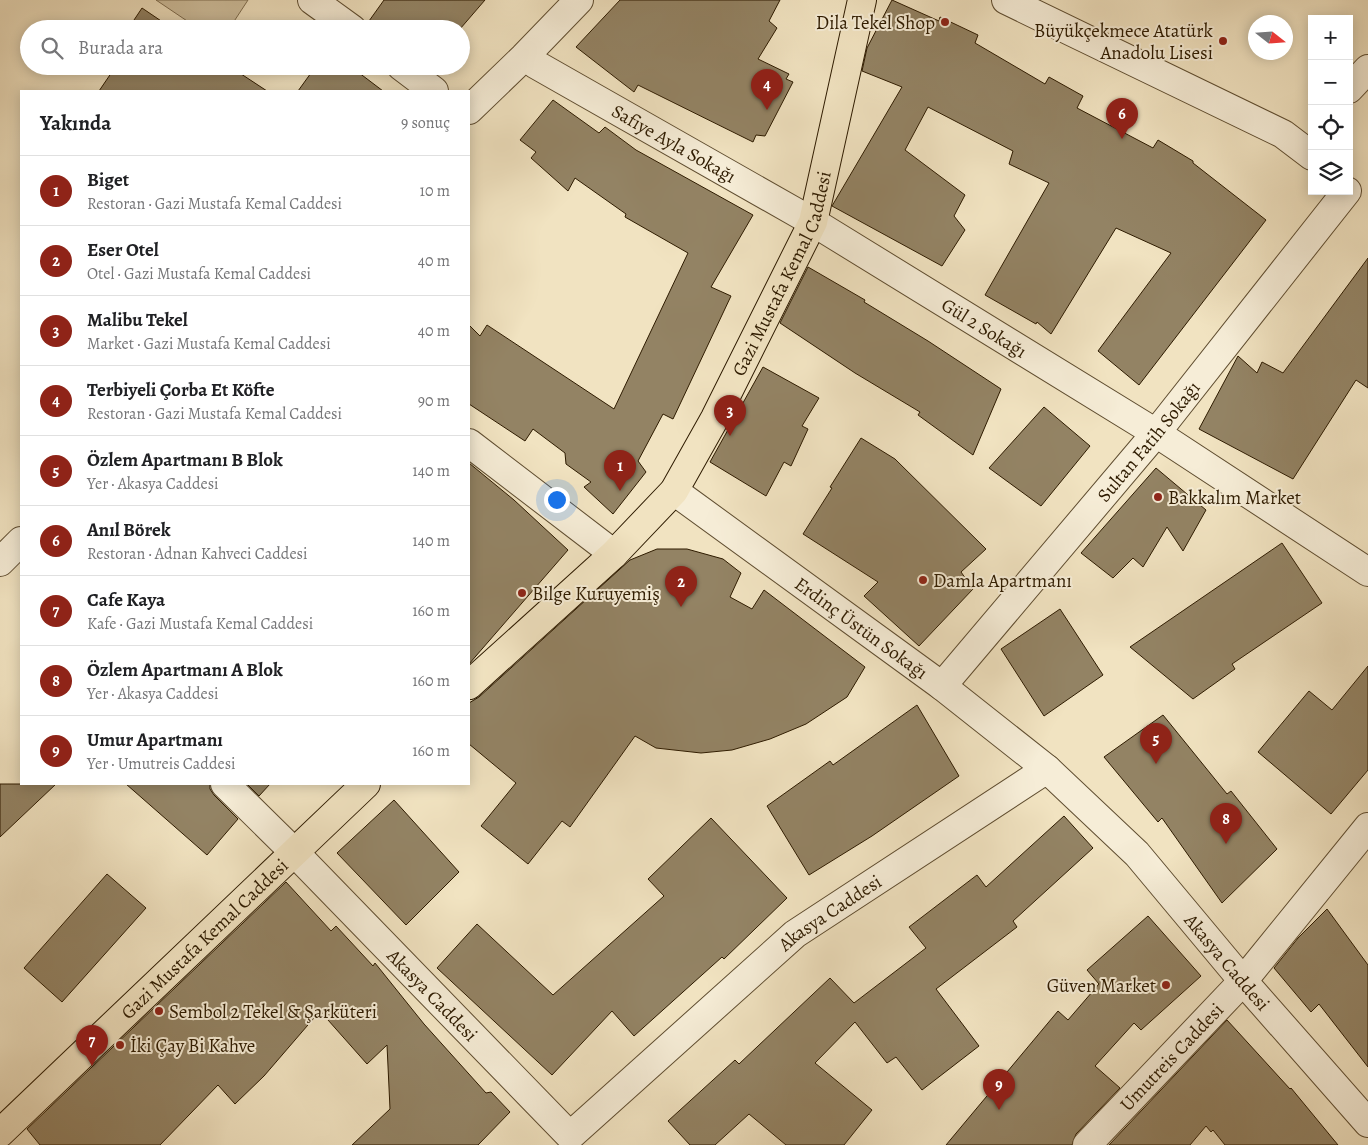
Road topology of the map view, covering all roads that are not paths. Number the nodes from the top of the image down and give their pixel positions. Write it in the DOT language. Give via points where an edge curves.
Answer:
graph roads {
  1 [pos="312,0"];
  2 [pos="578,0"];
  3 [pos="862,0"];
  4 [pos="1006,0"];
  5 [pos="340,20"];
  6 [pos="535,64"];
  7 [pos="1368,69"];
  8 [pos="413,75"];
  9 [pos="1353,85"];
  10 [pos="433,90"];
  11 [pos="470,109"];
  12 [pos="1307,143"];
  13 [pos="1348,195"];
  14 [pos="813,222"];
  15 [pos="1156,433"];
  16 [pos="470,444"];
  17 [pos="674,491"];
  18 [pos="20,542"];
  19 [pos="614,554"];
  20 [pos="0,562"];
  21 [pos="1368,572"];
  22 [pos="470,684"];
  23 [pos="942,686"];
  24 [pos="1047,769"];
  25 [pos="226,785"];
  26 [pos="365,785"];
  27 [pos="1368,827"];
  28 [pos="294,853"];
  29 [pos="1243,981"];
  30 [pos="1368,1123"];
  31 [pos="0,1133"];
  32 [pos="566,1141"];
  33 [pos="1087,1145"];
  1 -- 5 [label="street"];
  2 -- 11 [label="street"];
  3 -- 14 [label="main road, Gazi Mustafa Kemal Caddesi"];
  4 -- 12 [label="street"];
  6 -- 14 [label="street, Safiye Ayla Sokağı"];
  7 -- 9 [label="street"];
  8 -- 10 [label="street"];
  13 -- 15 [label="street, Sultan Fatih Sokağı"];
  14 -- 15 [label="street, Gül 2 Sokağı"];
  14 -- 17 [label="main road, Gazi Mustafa Kemal Caddesi" via="715,418"];
  15 -- 21 [label="street, Gül 2 Sokağı"];
  15 -- 23 [label="street, Sultan Fatih Sokağı"];
  16 -- 19 [label="street"];
  17 -- 19 [label="main road, Gazi Mustafa Kemal Caddesi"];
  17 -- 23 [label="street, Erdinç Üstün Sokağı"];
  18 -- 20 [label="street"];
  19 -- 22 [label="main road, Gazi Mustafa Kemal Caddesi"];
  23 -- 24 [label="street, Erdinç Üstün Sokağı"];
  24 -- 29 [label="street, Akasya Caddesi" via="1136,854"];
  24 -- 32 [label="street, Akasya Caddesi" via="795,934"];
  25 -- 28 [label="street, Akasya Caddesi"];
  26 -- 28 [label="main road, Gazi Mustafa Kemal Caddesi"];
  27 -- 29 [label="street, Umutreis Caddesi"];
  28 -- 31 [label="main road, Gazi Mustafa Kemal Caddesi"];
  28 -- 32 [label="street, Akasya Caddesi"];
  29 -- 30 [label="street, Akasya Caddesi"];
  29 -- 33 [label="street, Umutreis Caddesi"];
}
